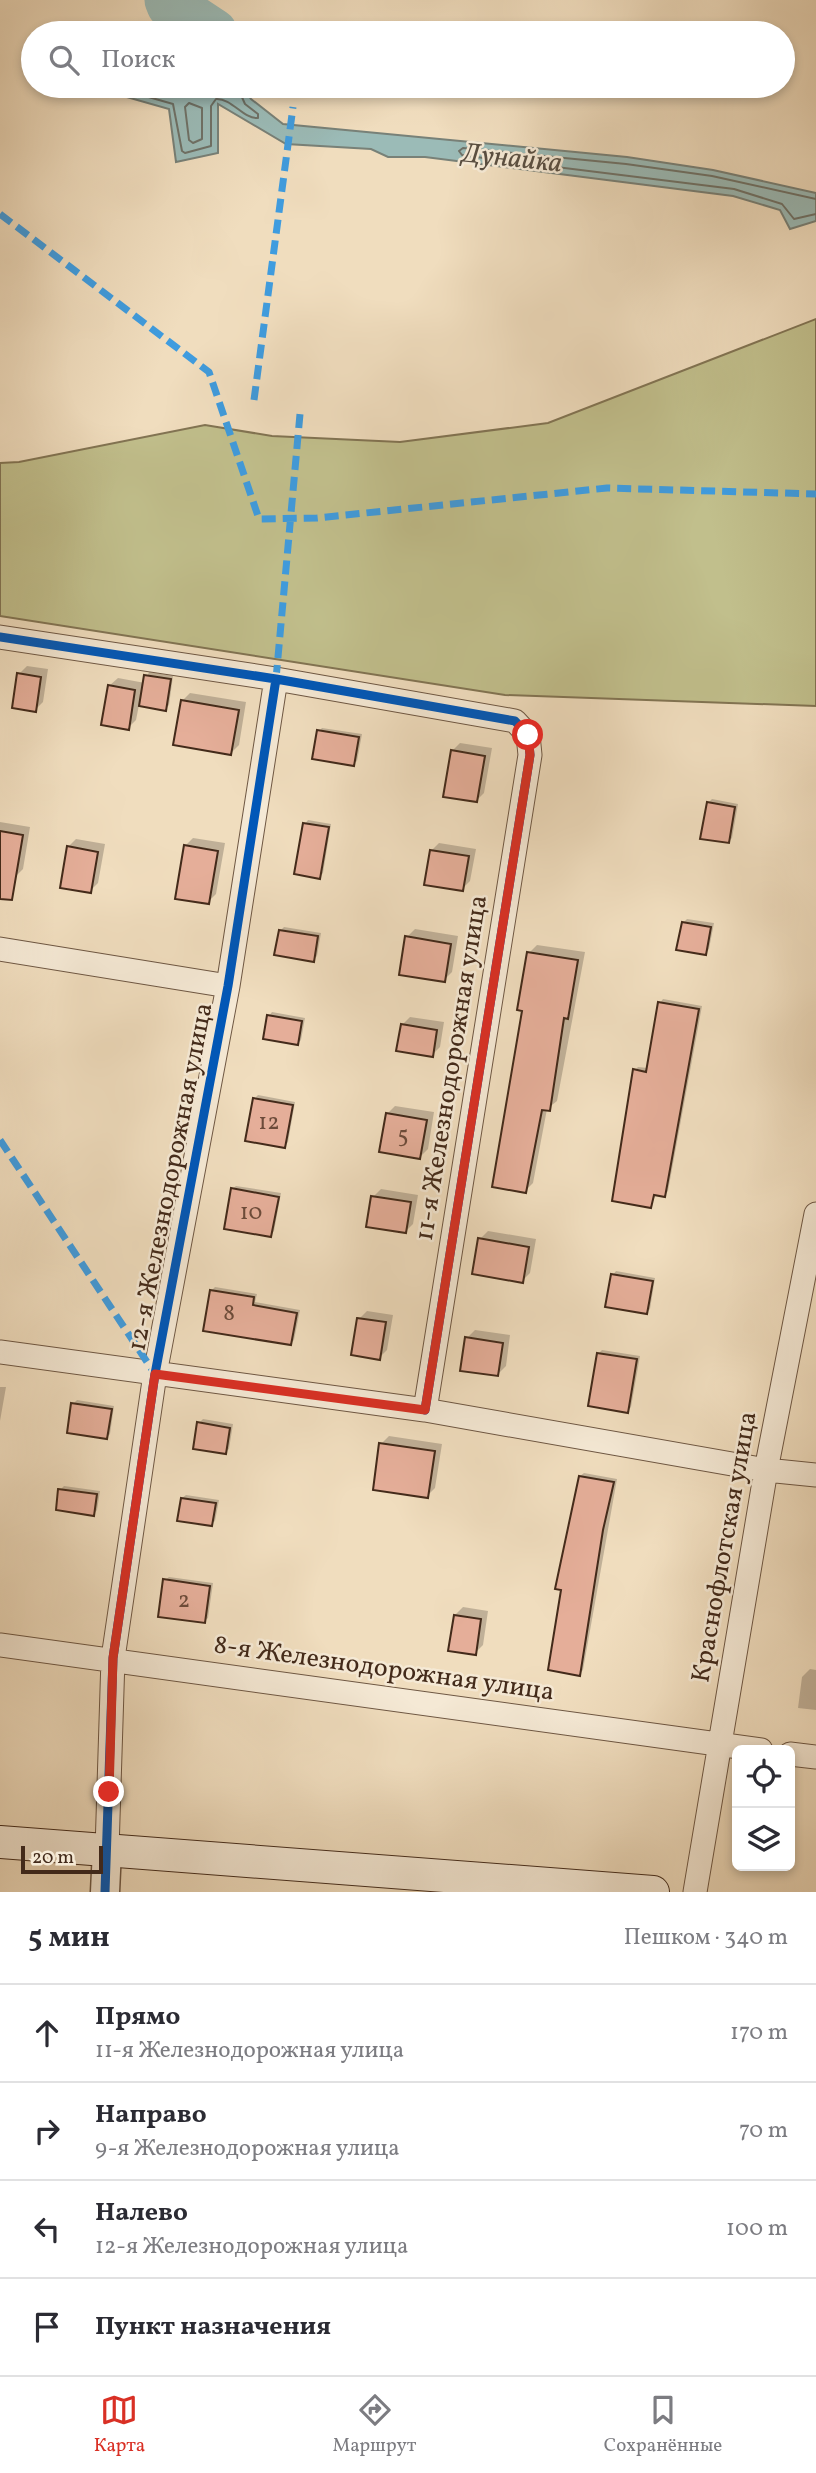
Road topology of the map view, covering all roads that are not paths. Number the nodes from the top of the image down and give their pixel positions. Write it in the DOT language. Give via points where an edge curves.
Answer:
graph roads {
  1 [pos="0,637"];
  2 [pos="276,679"];
  3 [pos="0,949"];
  4 [pos="228,986"];
  5 [pos="816,1214"];
  6 [pos="0,1352"];
  7 [pos="155,1374"];
  8 [pos="425,1410"];
  9 [pos="766,1470"];
  10 [pos="816,1475"];
  11 [pos="0,1645"];
  12 [pos="113,1658"];
  13 [pos="719,1745"];
  14 [pos="732,1747"];
  15 [pos="795,1755"];
  16 [pos="816,1758"];
  17 [pos="0,1842"];
  18 [pos="107,1850"];
  19 [pos="105,1892"];
  20 [pos="653,1892"];
  21 [pos="695,1892"];
  1 -- 2 [label="street"];
  2 -- 4 [label="street, 12-я Железнодорожная улица"];
  2 -- 8 [label="street, 11-я Железнодорожная улица" via="515,721 528,735 530,755"];
  3 -- 4 [label="street"];
  4 -- 7 [label="street, 12-я Железнодорожная улица"];
  5 -- 9 [label="street, Краснофлотская улица"];
  6 -- 7 [label="street"];
  7 -- 8 [label="street"];
  7 -- 12 [label="street, 12-я Железнодорожная улица"];
  8 -- 9 [label="street"];
  9 -- 10 [label="street"];
  9 -- 13 [label="street, Краснофлотская улица"];
  11 -- 12 [label="street, 8-я Железнодорожная улица"];
  12 -- 13 [label="street, 8-я Железнодорожная улица"];
  12 -- 18 [label="street, 12-я Железнодорожная улица"];
  13 -- 14 [label="street, 8-я Железнодорожная улица"];
  13 -- 21 [label="street, Краснофлотская улица"];
  15 -- 16 [label="street"];
  17 -- 18 [label="main road"];
  18 -- 19 [label="street"];
  18 -- 20 [label="main road"];
}
